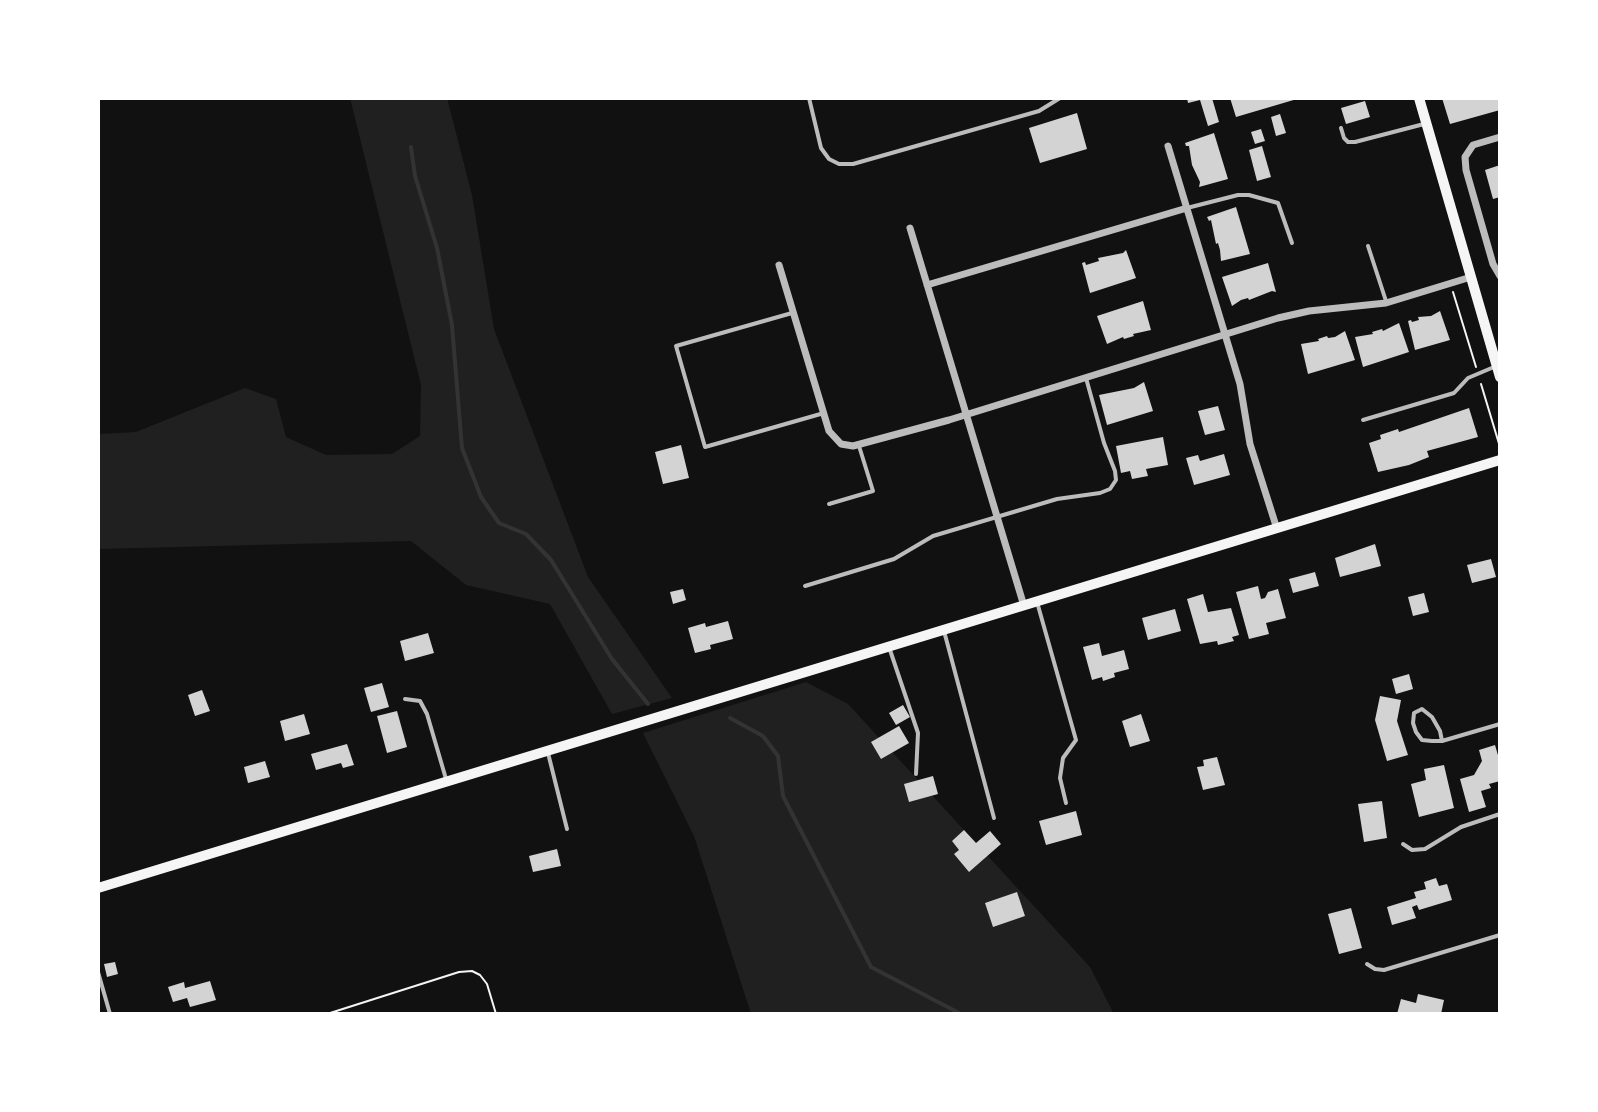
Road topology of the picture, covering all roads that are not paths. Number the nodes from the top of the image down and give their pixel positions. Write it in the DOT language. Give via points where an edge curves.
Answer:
graph roads {
  1 [pos="809,98"];
  2 [pos="1060,98"];
  3 [pos="1419,98"];
  4 [pos="1427,123"];
  5 [pos="1341,128"];
  6 [pos="1500,137"];
  7 [pos="1168,146"];
  8 [pos="1187,208"];
  9 [pos="910,228"];
  10 [pos="1292,243"];
  11 [pos="1368,246"];
  12 [pos="779,265"];
  13 [pos="1500,276"];
  14 [pos="1471,277"];
  15 [pos="927,285"];
  16 [pos="1386,303"];
  17 [pos="793,312"];
  18 [pos="1225,334"];
  19 [pos="1499,369"];
  20 [pos="1086,378"];
  21 [pos="824,413"];
  22 [pos="966,414"];
  23 [pos="1363,420"];
  24 [pos="859,446"];
  25 [pos="1500,460"];
  26 [pos="829,504"];
  27 [pos="997,517"];
  28 [pos="1277,529"];
  29 [pos="805,586"];
  30 [pos="1037,602"];
  31 [pos="1024,606"];
  32 [pos="944,631"];
  33 [pos="890,647"];
  34 [pos="405,699"];
  35 [pos="1500,724"];
  36 [pos="1442,741"];
  37 [pos="548,751"];
  38 [pos="916,774"];
  39 [pos="447,781"];
  40 [pos="1066,803"];
  41 [pos="1500,814"];
  42 [pos="994,818"];
  43 [pos="567,829"];
  44 [pos="1403,844"];
  45 [pos="98,888"];
  46 [pos="1500,935"];
  47 [pos="1367,964"];
  48 [pos="98,972"];
  49 [pos="110,1014"];
  1 -- 2 [label="lane" via="821,148 839,164 853,164 1039,111"];
  3 -- 4 [label="main road"];
  4 -- 5 [label="lane" via="1355,142 1348,142"];
  4 -- 14 [label="main road"];
  6 -- 13 [label="street" via="1473,145 1465,157"];
  7 -- 8 [label="street"];
  8 -- 10 [label="lane" via="1238,195 1278,203"];
  8 -- 15 [label="street"];
  8 -- 18 [label="street"];
  9 -- 15 [label="street"];
  11 -- 16 [label="lane"];
  12 -- 17 [label="street"];
  14 -- 16 [label="street"];
  14 -- 19 [label="main road"];
  15 -- 22 [label="street"];
  16 -- 18 [label="street" via="1293,314"];
  17 -- 21 [label="street"];
  17 -- 21 [label="lane" via="676,346 705,447"];
  18 -- 20 [label="street"];
  18 -- 28 [label="street" via="1244,399 1250,444"];
  19 -- 23 [label="lane" via="1468,378 1454,393"];
  20 -- 22 [label="street"];
  20 -- 27 [label="lane" via="1116,480 1100,493"];
  21 -- 24 [label="street" via="832,437 846,446"];
  22 -- 24 [label="street"];
  22 -- 27 [label="street"];
  24 -- 26 [label="lane" via="873,491"];
  25 -- 28 [label="main road"];
  27 -- 29 [label="lane" via="922,541 894,559"];
  27 -- 31 [label="street"];
  28 -- 30 [label="main road"];
  30 -- 31 [label="main road"];
  30 -- 40 [label="lane" via="1076,740 1063,758 1060,778"];
  31 -- 32 [label="main road"];
  32 -- 33 [label="main road"];
  32 -- 42 [label="lane"];
  33 -- 37 [label="main road"];
  33 -- 38 [label="lane" via="918,733"];
  34 -- 39 [label="lane" via="420,701 427,714"];
  35 -- 36 [label="lane"];
  36 -- 36 [label="lane" via="1422,740 1414,713 1422,709 1432,717"];
  37 -- 39 [label="main road"];
  37 -- 43 [label="lane"];
  39 -- 45 [label="main road"];
  41 -- 44 [label="lane" via="1461,827 1425,849"];
  46 -- 47 [label="lane" via="1384,970"];
  48 -- 49 [label="lane"];
}
